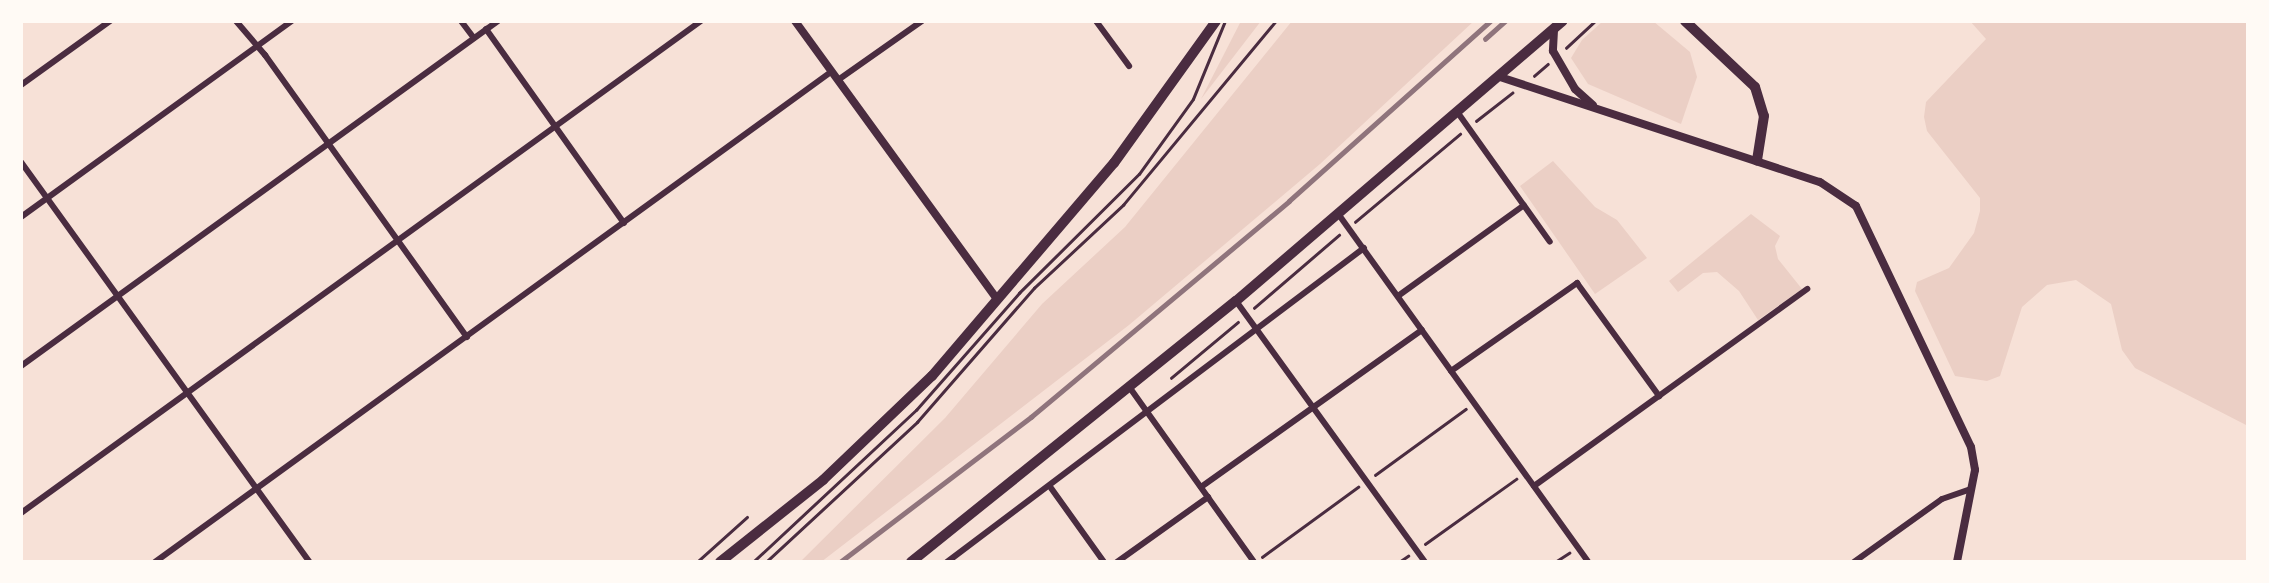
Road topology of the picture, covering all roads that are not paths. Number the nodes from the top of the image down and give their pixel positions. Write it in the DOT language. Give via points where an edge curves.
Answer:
graph roads {
  1 [pos="110,21"];
  2 [pos="236,21"];
  3 [pos="292,21"];
  4 [pos="461,21"];
  5 [pos="498,21"];
  6 [pos="701,21"];
  7 [pos="795,21"];
  8 [pos="922,21"];
  9 [pos="1097,21"];
  10 [pos="1216,21"];
  11 [pos="1225,21"];
  12 [pos="1276,21"];
  13 [pos="1563,21"];
  14 [pos="1685,21"];
  15 [pos="486,29"];
  16 [pos="1554,30"];
  17 [pos="474,38"];
  18 [pos="257,46"];
  19 [pos="1129,66"];
  20 [pos="831,72"];
  21 [pos="1500,77"];
  22 [pos="838,80"];
  23 [pos="21,85"];
  24 [pos="1595,107"];
  25 [pos="1458,113"];
  26 [pos="556,127"];
  27 [pos="329,143"];
  28 [pos="1757,160"];
  29 [pos="21,162"];
  30 [pos="47,198"];
  31 [pos="1524,205"];
  32 [pos="1339,215"];
  33 [pos="21,217"];
  34 [pos="624,223"];
  35 [pos="398,240"];
  36 [pos="1550,242"];
  37 [pos="1364,248"];
  38 [pos="1807,289"];
  39 [pos="118,296"];
  40 [pos="1398,296"];
  41 [pos="997,299"];
  42 [pos="1236,300"];
  43 [pos="1256,328"];
  44 [pos="1422,330"];
  45 [pos="467,337"];
  46 [pos="21,366"];
  47 [pos="1451,371"];
  48 [pos="1130,388"];
  49 [pos="187,393"];
  50 [pos="1659,396"];
  51 [pos="1314,407"];
  52 [pos="1148,412"];
  53 [pos="1534,486"];
  54 [pos="1201,487"];
  55 [pos="256,488"];
  56 [pos="1051,488"];
  57 [pos="1971,489"];
  58 [pos="1208,497"];
  59 [pos="21,513"];
  60 [pos="917,560"];
  61 [pos="155,562"];
  62 [pos="310,562"];
  63 [pos="720,562"];
  64 [pos="753,562"];
  65 [pos="766,562"];
  66 [pos="947,562"];
  67 [pos="1104,562"];
  68 [pos="1117,562"];
  69 [pos="1254,562"];
  70 [pos="1425,562"];
  71 [pos="1588,562"];
  72 [pos="1853,562"];
  73 [pos="1957,562"];
  1 -- 23 [label="street"];
  2 -- 18 [label="street"];
  3 -- 18 [label="street"];
  4 -- 17 [label="street"];
  5 -- 15 [label="street"];
  6 -- 26 [label="street"];
  7 -- 20 [label="street"];
  8 -- 22 [label="street"];
  9 -- 19 [label="street"];
  10 -- 41 [label="main road" via="1114,163"];
  11 -- 64 [label="lane" via="1193,99 1139,174 1019,293 941,385"];
  12 -- 65 [label="lane" via="1122,205 1034,288 917,422"];
  13 -- 16 [label="main road"];
  14 -- 28 [label="main road" via="1755,87 1764,116"];
  15 -- 17 [label="street"];
  15 -- 26 [label="street"];
  16 -- 21 [label="main road"];
  16 -- 24 [label="street" via="1556,57 1575,89"];
  17 -- 27 [label="street"];
  18 -- 27 [label="street"];
  18 -- 30 [label="street"];
  20 -- 22 [label="street"];
  20 -- 34 [label="street"];
  21 -- 24 [label="street"];
  21 -- 25 [label="main road"];
  22 -- 41 [label="street"];
  24 -- 28 [label="street"];
  25 -- 31 [label="street"];
  25 -- 32 [label="main road"];
  26 -- 34 [label="street"];
  26 -- 35 [label="street"];
  27 -- 35 [label="street"];
  27 -- 39 [label="street"];
  28 -- 57 [label="street" via="1830,186 1863,215 1967,436 1974,459"];
  29 -- 30 [label="street"];
  30 -- 33 [label="street"];
  30 -- 39 [label="street"];
  31 -- 36 [label="street"];
  31 -- 40 [label="street"];
  32 -- 37 [label="street"];
  32 -- 42 [label="main road"];
  34 -- 45 [label="street"];
  35 -- 45 [label="street"];
  35 -- 49 [label="street"];
  37 -- 40 [label="street"];
  37 -- 43 [label="street"];
  38 -- 50 [label="street"];
  39 -- 46 [label="street"];
  39 -- 49 [label="street"];
  40 -- 44 [label="street"];
  41 -- 63 [label="main road" via="939,368 882,425"];
  42 -- 43 [label="street"];
  42 -- 48 [label="main road"];
  43 -- 51 [label="street"];
  43 -- 52 [label="street"];
  44 -- 47 [label="street"];
  44 -- 51 [label="street"];
  45 -- 55 [label="street"];
  47 -- 50 [label="street" via="1577,283"];
  47 -- 53 [label="street"];
  48 -- 52 [label="street"];
  48 -- 60 [label="main road"];
  49 -- 55 [label="street"];
  49 -- 59 [label="street"];
  50 -- 53 [label="street"];
  51 -- 54 [label="street"];
  51 -- 70 [label="street"];
  52 -- 54 [label="street"];
  52 -- 56 [label="street"];
  53 -- 71 [label="street"];
  54 -- 58 [label="street"];
  55 -- 61 [label="street"];
  55 -- 62 [label="street"];
  56 -- 66 [label="street"];
  56 -- 67 [label="street"];
  57 -- 72 [label="street" via="1942,499"];
  57 -- 73 [label="street"];
  58 -- 68 [label="street"];
  58 -- 69 [label="street"];
}
